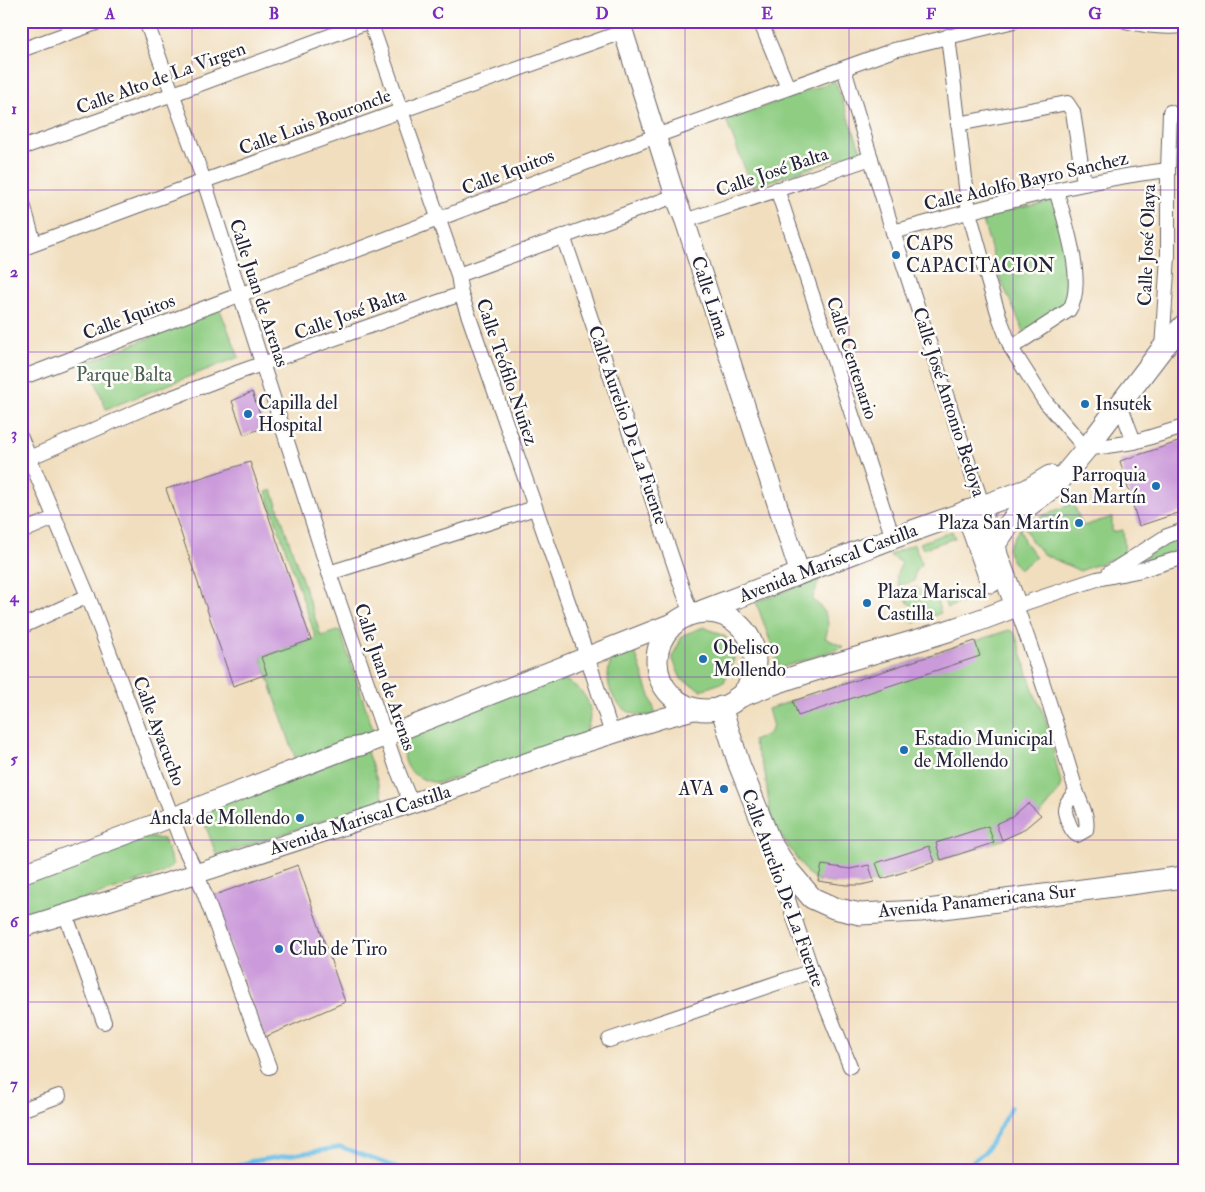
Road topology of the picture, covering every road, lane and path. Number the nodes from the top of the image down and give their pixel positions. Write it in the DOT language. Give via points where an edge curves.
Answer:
graph roads {
  1 [pos="102,21"];
  2 [pos="146,21"];
  3 [pos="370,21"];
  4 [pos="760,21"];
  5 [pos="1014,21"];
  6 [pos="1125,21"];
  7 [pos="1184,26"];
  8 [pos="621,27"];
  9 [pos="948,36"];
  10 [pos="21,50"];
  11 [pos="844,69"];
  12 [pos="788,88"];
  13 [pos="173,94"];
  14 [pos="402,111"];
  15 [pos="1170,112"];
  16 [pos="958,124"];
  17 [pos="656,136"];
  18 [pos="21,148"];
  19 [pos="872,158"];
  20 [pos="1168,170"];
  21 [pos="204,182"];
  22 [pos="1084,183"];
  23 [pos="777,189"];
  24 [pos="1056,190"];
  25 [pos="675,196"];
  26 [pos="21,197"];
  27 [pos="970,212"];
  28 [pos="439,218"];
  29 [pos="685,221"];
  30 [pos="893,232"];
  31 [pos="563,236"];
  32 [pos="28,246"];
  33 [pos="458,275"];
  34 [pos="239,294"];
  35 [pos="460,294"];
  36 [pos="1184,325"];
  37 [pos="1011,348"];
  38 [pos="1162,349"];
  39 [pos="262,365"];
  40 [pos="21,378"];
  41 [pos="1120,404"];
  42 [pos="1184,427"];
  43 [pos="21,438"];
  44 [pos="1134,442"];
  45 [pos="1086,449"];
  46 [pos="29,458"];
  47 [pos="535,508"];
  48 [pos="974,508"];
  49 [pos="54,518"];
  50 [pos="1184,530"];
  51 [pos="21,532"];
  52 [pos="893,538"];
  53 [pos="995,544"];
  54 [pos="1184,557"];
  55 [pos="329,574"];
  56 [pos="800,574"];
  57 [pos="1097,579"];
  58 [pos="88,596"];
  59 [pos="1009,609"];
  60 [pos="690,615"];
  61 [pos="21,627"];
  62 [pos="587,656"];
  63 [pos="729,703"];
  64 [pos="697,708"];
  65 [pos="612,734"];
  66 [pos="386,735"];
  67 [pos="1076,792"];
  68 [pos="411,803"];
  69 [pos="172,818"];
  70 [pos="770,842"];
  71 [pos="21,874"];
  72 [pos="197,874"];
  73 [pos="1184,877"];
  74 [pos="65,913"];
  75 [pos="21,928"];
  76 [pos="812,971"];
  77 [pos="104,1022"];
  78 [pos="609,1040"];
  79 [pos="850,1066"];
  80 [pos="269,1067"];
  81 [pos="59,1096"];
  82 [pos="21,1110"];
  1 -- 10 [label="street"];
  2 -- 13 [label="street, Calle Juan de Arenas"];
  3 -- 13 [label="street, Calle Alto de La Virgen"];
  3 -- 14 [label="street, Calle Teófilo Nuñez"];
  4 -- 12 [label="street"];
  5 -- 9 [label="street, Calle Iquitos"];
  6 -- 7 [label="street" via="1168,28"];
  8 -- 14 [label="street, Calle Luis Bouroncle"];
  8 -- 17 [label="street, Calle Lima"];
  9 -- 11 [label="street, Calle Iquitos" via="894,50"];
  9 -- 16 [label="street"];
  11 -- 12 [label="street, Calle Iquitos"];
  11 -- 19 [label="street, Calle José Antonio Bedoya"];
  12 -- 17 [label="street, Calle Iquitos"];
  13 -- 18 [label="street, Calle Alto de La Virgen"];
  13 -- 21 [label="street, Calle Juan de Arenas"];
  14 -- 21 [label="street, Calle Luis Bouroncle"];
  14 -- 28 [label="street, Calle Teófilo Nuñez"];
  15 -- 20 [label="street, Calle José Olaya"];
  16 -- 22 [label="street" via="1067,103 1073,112"];
  16 -- 27 [label="street"];
  17 -- 25 [label="street, Calle Lima"];
  17 -- 28 [label="street, Calle Iquitos"];
  19 -- 23 [label="street, Calle José Balta"];
  19 -- 30 [label="street, Calle José Antonio Bedoya"];
  20 -- 22 [label="street, Calle Adolfo Bayro Sanchez"];
  20 -- 38 [label="street, Calle José Olaya" via="1168,256"];
  21 -- 32 [label="street, Calle Luis Bouroncle"];
  21 -- 34 [label="street, Calle Juan de Arenas"];
  22 -- 24 [label="street, Calle Adolfo Bayro Sanchez"];
  23 -- 29 [label="street, Calle José Balta"];
  23 -- 52 [label="street, Calle Centenario"];
  24 -- 27 [label="street, Calle Adolfo Bayro Sanchez"];
  24 -- 37 [label="street" via="1070,238 1076,296 1070,310"];
  25 -- 29 [label="street, Calle Lima"];
  25 -- 31 [label="street"];
  26 -- 32 [label="street"];
  27 -- 30 [label="street, Calle Adolfo Bayro Sanchez"];
  27 -- 37 [label="street" via="989,284"];
  28 -- 33 [label="street, Calle Teófilo Nuñez"];
  28 -- 34 [label="street, Calle Iquitos"];
  29 -- 56 [label="street, Calle Lima"];
  30 -- 48 [label="street, Calle José Antonio Bedoya"];
  31 -- 33 [label="street"];
  31 -- 60 [label="street, Calle Aurelio De La Fuente"];
  33 -- 35 [label="street, Calle Teófilo Nuñez"];
  34 -- 39 [label="street, Calle Juan de Arenas"];
  34 -- 40 [label="street, Calle Iquitos"];
  35 -- 39 [label="street, Calle José Balta"];
  35 -- 47 [label="street, Calle Teófilo Nuñez"];
  36 -- 38 [label="main road"];
  37 -- 45 [label="street" via="1044,400"];
  38 -- 41 [label="main road"];
  39 -- 46 [label="street, Calle José Balta" via="147,406"];
  39 -- 55 [label="street, Calle Juan de Arenas"];
  41 -- 44 [label="street"];
  41 -- 45 [label="main road"];
  42 -- 44 [label="street, Avenida Mariscal Castilla"];
  43 -- 46 [label="street, Calle Ayacucho"];
  44 -- 45 [label="street, Avenida Mariscal Castilla"];
  45 -- 48 [label="main road, Avenida Mariscal Castilla" via="1027,490"];
  45 -- 53 [label="main road" via="1056,485 1016,515"];
  46 -- 49 [label="street, Calle Ayacucho"];
  47 -- 55 [label="street"];
  47 -- 62 [label="street, Calle Teófilo Nuñez"];
  48 -- 52 [label="main road, Avenida Mariscal Castilla"];
  48 -- 53 [label="street, Calle José Antonio Bedoya"];
  48 -- 59 [label="main road"];
  49 -- 51 [label="street"];
  49 -- 58 [label="street, Calle Ayacucho"];
  50 -- 57 [label="street" via="1168,536"];
  52 -- 56 [label="main road, Avenida Mariscal Castilla"];
  53 -- 59 [label="main road, Calle José Antonio Bedoya"];
  54 -- 57 [label="street"];
  55 -- 66 [label="street, Calle Juan de Arenas"];
  56 -- 60 [label="main road, Avenida Mariscal Castilla"];
  57 -- 59 [label="street"];
  58 -- 61 [label="street"];
  58 -- 69 [label="street, Calle Ayacucho"];
  59 -- 63 [label="main road" via="818,670"];
  59 -- 67 [label="street, Calle José Antonio Bedoya" via="1058,731"];
  60 -- 62 [label="street, Avenida Mariscal Castilla"];
  60 -- 63 [label="main road" via="726,616 737,623 751,643 754,668 751,680 745,690"];
  60 -- 64 [label="main road" via="668,629 658,651 658,668 662,683 671,694 684,704"];
  62 -- 65 [label="street, Calle Teófilo Nuñez"];
  62 -- 66 [label="street, Avenida Mariscal Castilla"];
  63 -- 64 [label="main road" via="706,710"];
  63 -- 70 [label="main road, Calle Aurelio De La Fuente" via="749,792"];
  64 -- 65 [label="street, Avenida Mariscal Castilla"];
  65 -- 68 [label="street, Avenida Mariscal Castilla"];
  66 -- 68 [label="street, Calle Juan de Arenas"];
  66 -- 69 [label="street, Avenida Mariscal Castilla"];
  68 -- 72 [label="street, Avenida Mariscal Castilla"];
  69 -- 71 [label="street, Avenida Mariscal Castilla"];
  69 -- 72 [label="street, Calle Ayacucho"];
  70 -- 73 [label="main road, Avenida Panamericana Sur" via="812,898 834,908 860,914 920,911"];
  70 -- 76 [label="street, Calle Aurelio De La Fuente"];
  72 -- 74 [label="street, Avenida Mariscal Castilla"];
  72 -- 80 [label="street, Calle Ayacucho"];
  74 -- 75 [label="street, Avenida Mariscal Castilla"];
  74 -- 77 [label="street"];
  76 -- 78 [label="street"];
  76 -- 79 [label="street, Calle Aurelio De La Fuente"];
  81 -- 82 [label="street"];
}
